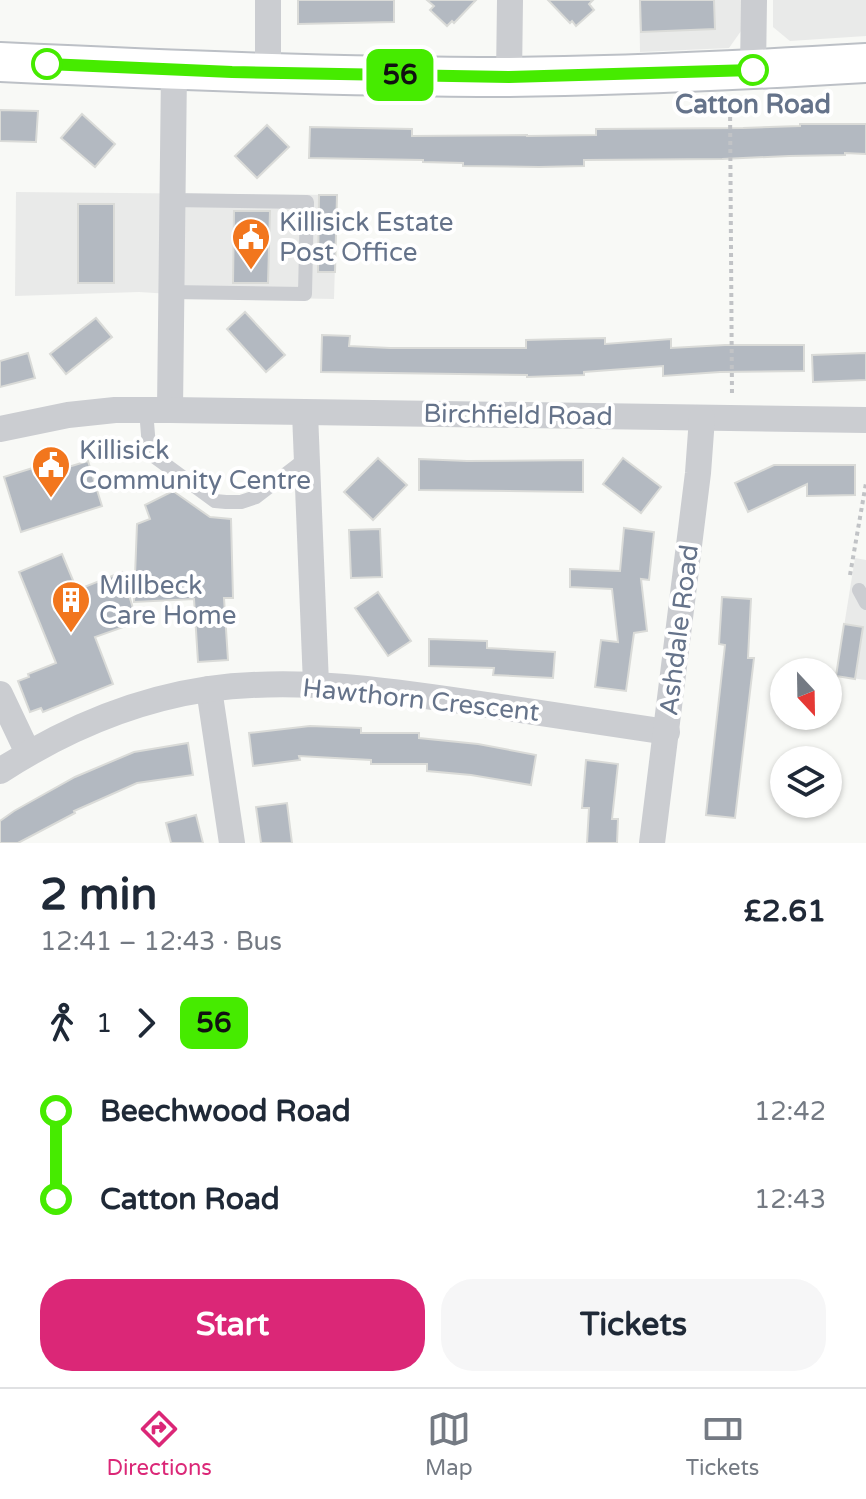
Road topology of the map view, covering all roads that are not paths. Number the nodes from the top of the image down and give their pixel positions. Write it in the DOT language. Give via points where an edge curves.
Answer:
graph roads {
  1 [pos="268,0"];
  2 [pos="510,0"];
  3 [pos="754,0"];
  4 [pos="0,62"];
  5 [pos="866,63"];
  6 [pos="174,70"];
  7 [pos="741,70"];
  8 [pos="268,72"];
  9 [pos="509,77"];
  10 [pos="171,200"];
  11 [pos="170,292"];
  12 [pos="158,410"];
  13 [pos="305,413"];
  14 [pos="702,418"];
  15 [pos="866,420"];
  16 [pos="0,429"];
  17 [pos="308,457"];
  18 [pos="316,684"];
  19 [pos="209,689"];
  20 [pos="0,694"];
  21 [pos="667,732"];
  22 [pos="28,753"];
  23 [pos="0,771"];
  24 [pos="232,843"];
  25 [pos="652,843"];
  1 -- 8 [label="street"];
  2 -- 9 [label="street"];
  3 -- 7 [label="street"];
  4 -- 6 [label="street"];
  5 -- 7 [label="street"];
  6 -- 8 [label="street"];
  6 -- 10 [label="street"];
  7 -- 9 [label="street"];
  8 -- 9 [label="street"];
  10 -- 11 [label="street"];
  10 -- 11 [label="lane" via="307,202 305,294"];
  11 -- 12 [label="street"];
  12 -- 13 [label="street, Birchfield Road"];
  12 -- 16 [label="street, Birchfield Road" via="68,415"];
  12 -- 17 [label="lane" via="149,447 155,457 215,501 256,497"];
  13 -- 14 [label="street, Birchfield Road"];
  13 -- 17 [label="street"];
  14 -- 15 [label="street, Birchfield Road"];
  14 -- 21 [label="street, Ashdale Road"];
  17 -- 18 [label="street"];
  18 -- 19 [label="street, Hawthorn Crescent"];
  18 -- 21 [label="street, Hawthorn Crescent" via="400,691"];
  19 -- 22 [label="street, Hawthorn Crescent" via="130,708"];
  19 -- 24 [label="street"];
  20 -- 22 [label="street"];
  21 -- 25 [label="street, Ashdale Road"];
  22 -- 23 [label="street, Hawthorn Crescent"];
}
